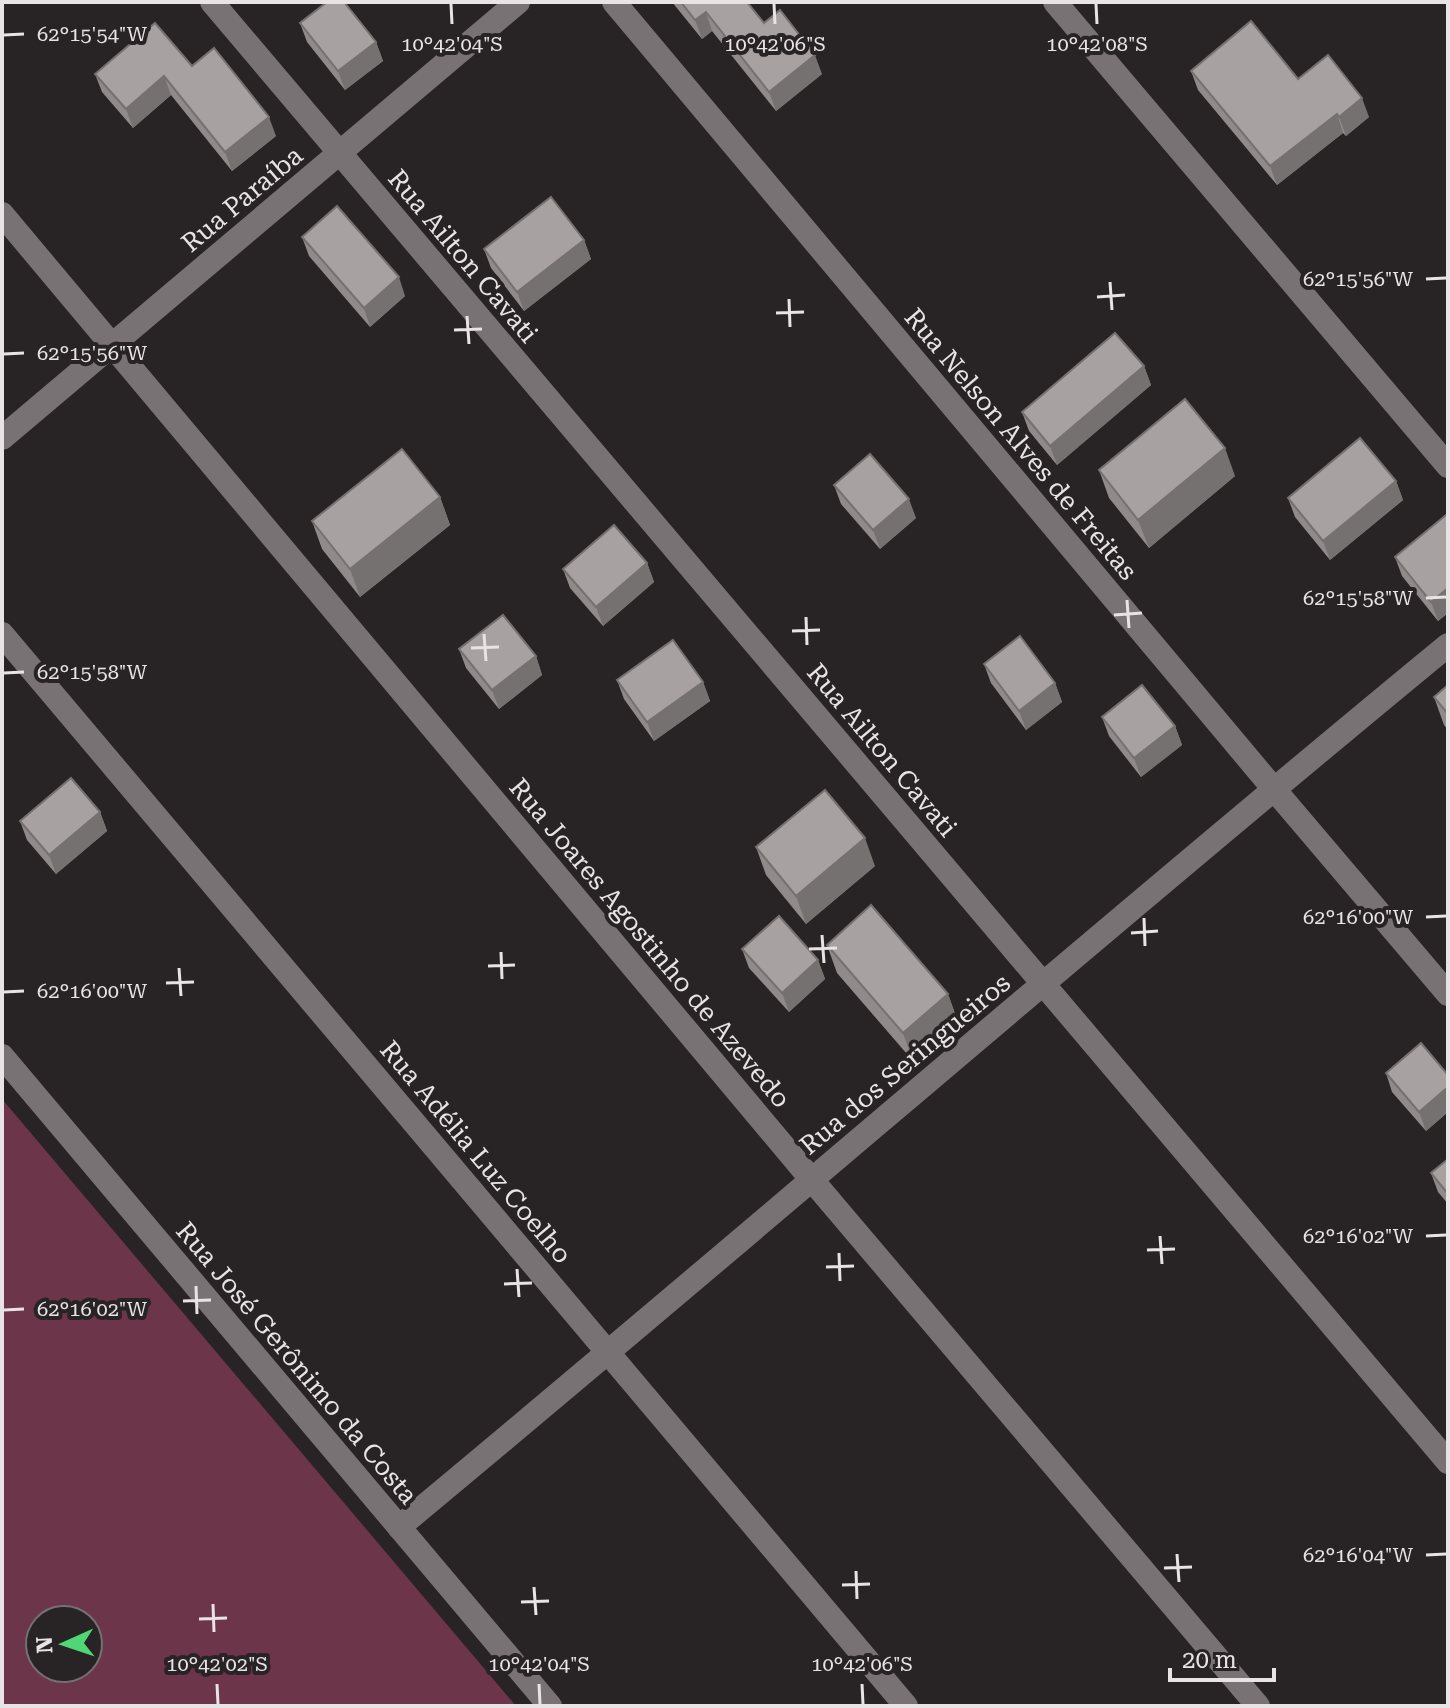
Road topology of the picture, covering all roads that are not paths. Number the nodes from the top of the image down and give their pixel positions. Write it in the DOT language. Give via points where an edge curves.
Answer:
graph roads {
  1 [pos="212,2"];
  2 [pos="518,2"];
  3 [pos="614,2"];
  4 [pos="1055,2"];
  5 [pos="339,153"];
  6 [pos="2,214"];
  7 [pos="112,345"];
  8 [pos="2,438"];
  9 [pos="1448,466"];
  10 [pos="2,634"];
  11 [pos="1448,645"];
  12 [pos="1273,788"];
  13 [pos="1043,983"];
  14 [pos="1448,994"];
  15 [pos="2,1056"];
  16 [pos="812,1180"];
  17 [pos="609,1353"];
  18 [pos="1448,1462"];
  19 [pos="399,1527"];
  20 [pos="550,1706"];
  21 [pos="906,1706"];
  22 [pos="1258,1706"];
  1 -- 5 [label="street, Rua Ailton Cavati"];
  2 -- 5 [label="street, Rua Paraíba"];
  3 -- 12 [label="street, Rua Nelson Alves de Freitas"];
  4 -- 9 [label="street"];
  5 -- 7 [label="street, Rua Paraíba"];
  5 -- 13 [label="street, Rua Ailton Cavati"];
  6 -- 7 [label="street, Rua Joares Agostinho de Azevedo"];
  7 -- 8 [label="street, Rua Paraíba"];
  7 -- 16 [label="street, Rua Joares Agostinho de Azevedo"];
  10 -- 17 [label="street, Rua Adélia Luz Coelho"];
  11 -- 12 [label="street, Rua dos Seringueiros"];
  12 -- 13 [label="street, Rua dos Seringueiros"];
  12 -- 14 [label="street, Rua Nelson Alves de Freitas"];
  13 -- 16 [label="street, Rua dos Seringueiros"];
  13 -- 18 [label="street, Rua Ailton Cavati"];
  15 -- 19 [label="street, Rua José Gerônimo da Costa"];
  16 -- 17 [label="street, Rua dos Seringueiros"];
  16 -- 22 [label="street, Rua Joares Agostinho de Azevedo"];
  17 -- 19 [label="street, Rua dos Seringueiros"];
  17 -- 21 [label="street, Rua Adélia Luz Coelho"];
  19 -- 20 [label="street, Rua José Gerônimo da Costa"];
}
